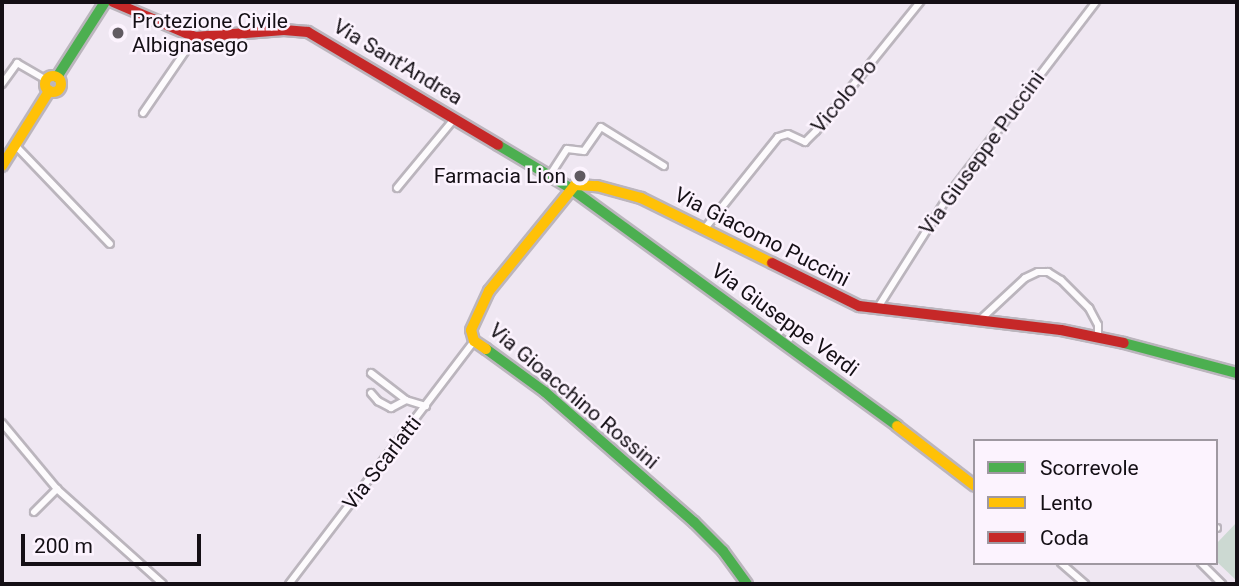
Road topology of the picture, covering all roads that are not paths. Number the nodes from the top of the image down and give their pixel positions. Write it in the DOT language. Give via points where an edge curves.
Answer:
graph roads {
  1 [pos="106,2"];
  2 [pos="113,2"];
  3 [pos="920,2"];
  4 [pos="1096,2"];
  5 [pos="195,37"];
  6 [pos="57,77"];
  7 [pos="46,80"];
  8 [pos="2,84"];
  9 [pos="49,91"];
  10 [pos="143,113"];
  11 [pos="455,118"];
  12 [pos="15,145"];
  13 [pos="2,166"];
  14 [pos="664,166"];
  15 [pos="550,175"];
  16 [pos="397,188"];
  17 [pos="570,188"];
  18 [pos="706,228"];
  19 [pos="110,244"];
  20 [pos="877,309"];
  21 [pos="981,319"];
  22 [pos="1098,337"];
  23 [pos="474,341"];
  24 [pos="372,373"];
  25 [pos="1237,373"];
  26 [pos="371,393"];
  27 [pos="406,400"];
  28 [pos="426,406"];
  29 [pos="2,423"];
  30 [pos="973,484"];
  31 [pos="57,489"];
  32 [pos="34,512"];
  33 [pos="1063,565"];
  34 [pos="1203,565"];
  35 [pos="153,576"];
  36 [pos="147,584"];
  37 [pos="163,584"];
  38 [pos="289,584"];
  39 [pos="747,584"];
  40 [pos="1085,584"];
  41 [pos="1222,584"];
  1 -- 6 [label="street"];
  2 -- 5 [label="street, Via Sant'Andrea"];
  3 -- 18 [label="street, Vicolo Po" via="816,131 805,142 788,134 778,137"];
  4 -- 20 [label="street, Via Giuseppe Puccini" via="953,189"];
  5 -- 10 [label="street"];
  5 -- 11 [label="street, Via Sant'Andrea" via="308,32"];
  6 -- 7 [label="street"];
  6 -- 9 [label="street" via="60,88"];
  7 -- 8 [label="street" via="17,63"];
  7 -- 9 [label="street"];
  9 -- 12 [label="street"];
  11 -- 15 [label="street, Via Sant'Andrea"];
  11 -- 16 [label="street"];
  12 -- 13 [label="street"];
  12 -- 19 [label="street"];
  14 -- 15 [label="street" via="601,127 584,151 567,149"];
  15 -- 17 [label="street, Via Sant'Andrea"];
  17 -- 18 [label="street, Via Giacomo Puccini" via="585,184 624,192"];
  17 -- 23 [label="street, Via Gioacchino Rossini" via="489,291 474,322"];
  17 -- 30 [label="street, Via Giuseppe Verdi"];
  18 -- 20 [label="street, Via Giacomo Puccini" via="831,295"];
  20 -- 21 [label="street, Via Giacomo Puccini"];
  21 -- 22 [label="street, Via Giacomo Puccini"];
  21 -- 22 [label="street" via="1025,278 1048,272 1089,308 1098,325"];
  22 -- 25 [label="street, Via Giacomo Puccini"];
  23 -- 28 [label="street, Via Scarlatti"];
  23 -- 39 [label="street, Via Gioacchino Rossini" via="545,392 694,522"];
  24 -- 27 [label="street"];
  26 -- 27 [label="street" via="391,408"];
  27 -- 28 [label="street"];
  28 -- 38 [label="street, Via Scarlatti"];
  29 -- 31 [label="street"];
  31 -- 32 [label="street"];
  31 -- 35 [label="street"];
  33 -- 40 [label="street"];
  34 -- 41 [label="street"];
  35 -- 36 [label="street"];
  35 -- 37 [label="street"];
}
